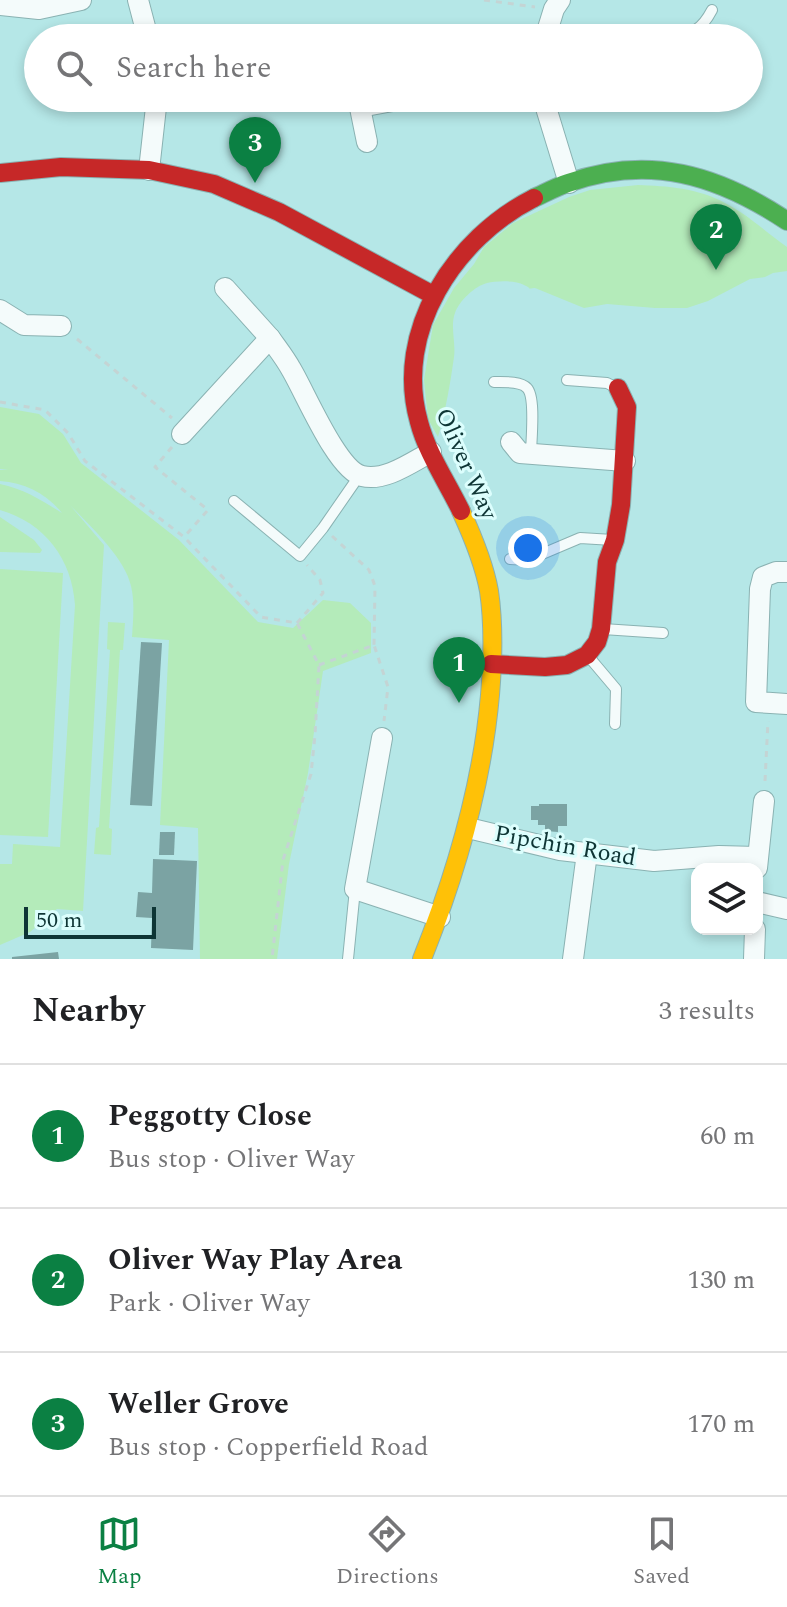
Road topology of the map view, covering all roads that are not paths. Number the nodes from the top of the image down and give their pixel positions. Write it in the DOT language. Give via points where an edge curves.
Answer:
graph roads {
  1 [pos="81,0"];
  2 [pos="138,0"];
  3 [pos="0,5"];
  4 [pos="557,5"];
  5 [pos="712,10"];
  6 [pos="144,24"];
  7 [pos="550,24"];
  8 [pos="705,24"];
  9 [pos="155,112"];
  10 [pos="361,112"];
  11 [pos="547,112"];
  12 [pos="367,142"];
  13 [pos="149,170"];
  14 [pos="0,173"];
  15 [pos="569,183"];
  16 [pos="787,221"];
  17 [pos="225,288"];
  18 [pos="433,295"];
  19 [pos="0,310"];
  20 [pos="61,326"];
  21 [pos="270,338"];
  22 [pos="567,380"];
  23 [pos="494,382"];
  24 [pos="618,388"];
  25 [pos="184,432"];
  26 [pos="511,442"];
  27 [pos="431,452"];
  28 [pos="531,455"];
  29 [pos="625,461"];
  30 [pos="359,476"];
  31 [pos="234,501"];
  32 [pos="615,540"];
  33 [pos="510,559"];
  34 [pos="787,572"];
  35 [pos="601,629"];
  36 [pos="663,633"];
  37 [pos="587,655"];
  38 [pos="491,664"];
  39 [pos="778,704"];
  40 [pos="615,724"];
  41 [pos="382,738"];
  42 [pos="764,801"];
  43 [pos="468,828"];
  44 [pos="587,853"];
  45 [pos="757,863"];
  46 [pos="355,889"];
  47 [pos="763,903"];
  48 [pos="787,909"];
  49 [pos="440,917"];
  50 [pos="755,935"];
  51 [pos="348,959"];
  52 [pos="422,959"];
  53 [pos="573,959"];
  54 [pos="754,959"];
  1 -- 3 [label="street" via="39,9"];
  2 -- 6 [label="street"];
  4 -- 7 [label="street"];
  5 -- 8 [label="lane"];
  9 -- 13 [label="street"];
  10 -- 12 [label="street"];
  11 -- 15 [label="street"];
  13 -- 14 [label="street" via="61,167"];
  13 -- 18 [label="street" via="214,184 279,212"];
  15 -- 16 [label="street, Oliver Way" via="646,169 684,173 763,203"];
  15 -- 18 [label="street, Oliver Way" via="502,216 476,237"];
  17 -- 21 [label="street"];
  18 -- 27 [label="street, Oliver Way" via="420,326 412,390"];
  19 -- 20 [label="street" via="24,325"];
  21 -- 25 [label="street"];
  21 -- 30 [label="street" via="346,466"];
  22 -- 24 [label="lane"];
  23 -- 28 [label="lane" via="518,383 529,391"];
  24 -- 29 [label="street" via="627,407"];
  26 -- 28 [label="street" via="520,453"];
  27 -- 30 [label="street" via="383,475"];
  27 -- 38 [label="street, Oliver Way" via="482,562 490,595"];
  28 -- 29 [label="street"];
  29 -- 32 [label="street"];
  30 -- 31 [label="lane" via="300,556"];
  32 -- 33 [label="lane" via="580,538 528,560"];
  32 -- 35 [label="street" via="607,562"];
  34 -- 39 [label="street" via="763,577 760,589 756,702"];
  35 -- 36 [label="lane"];
  35 -- 37 [label="street"];
  37 -- 38 [label="street" via="567,665"];
  37 -- 40 [label="lane" via="616,689"];
  38 -- 43 [label="street, Oliver Way" via="484,750"];
  41 -- 46 [label="street"];
  42 -- 45 [label="street"];
  43 -- 44 [label="street, Pipchin Road"];
  43 -- 49 [label="street, Oliver Way"];
  44 -- 45 [label="street, Pipchin Road" via="654,861 719,856"];
  44 -- 53 [label="street"];
  46 -- 49 [label="street"];
  46 -- 51 [label="lane"];
  47 -- 48 [label="street"];
  49 -- 52 [label="street, Oliver Way"];
  50 -- 54 [label="street"];
}
